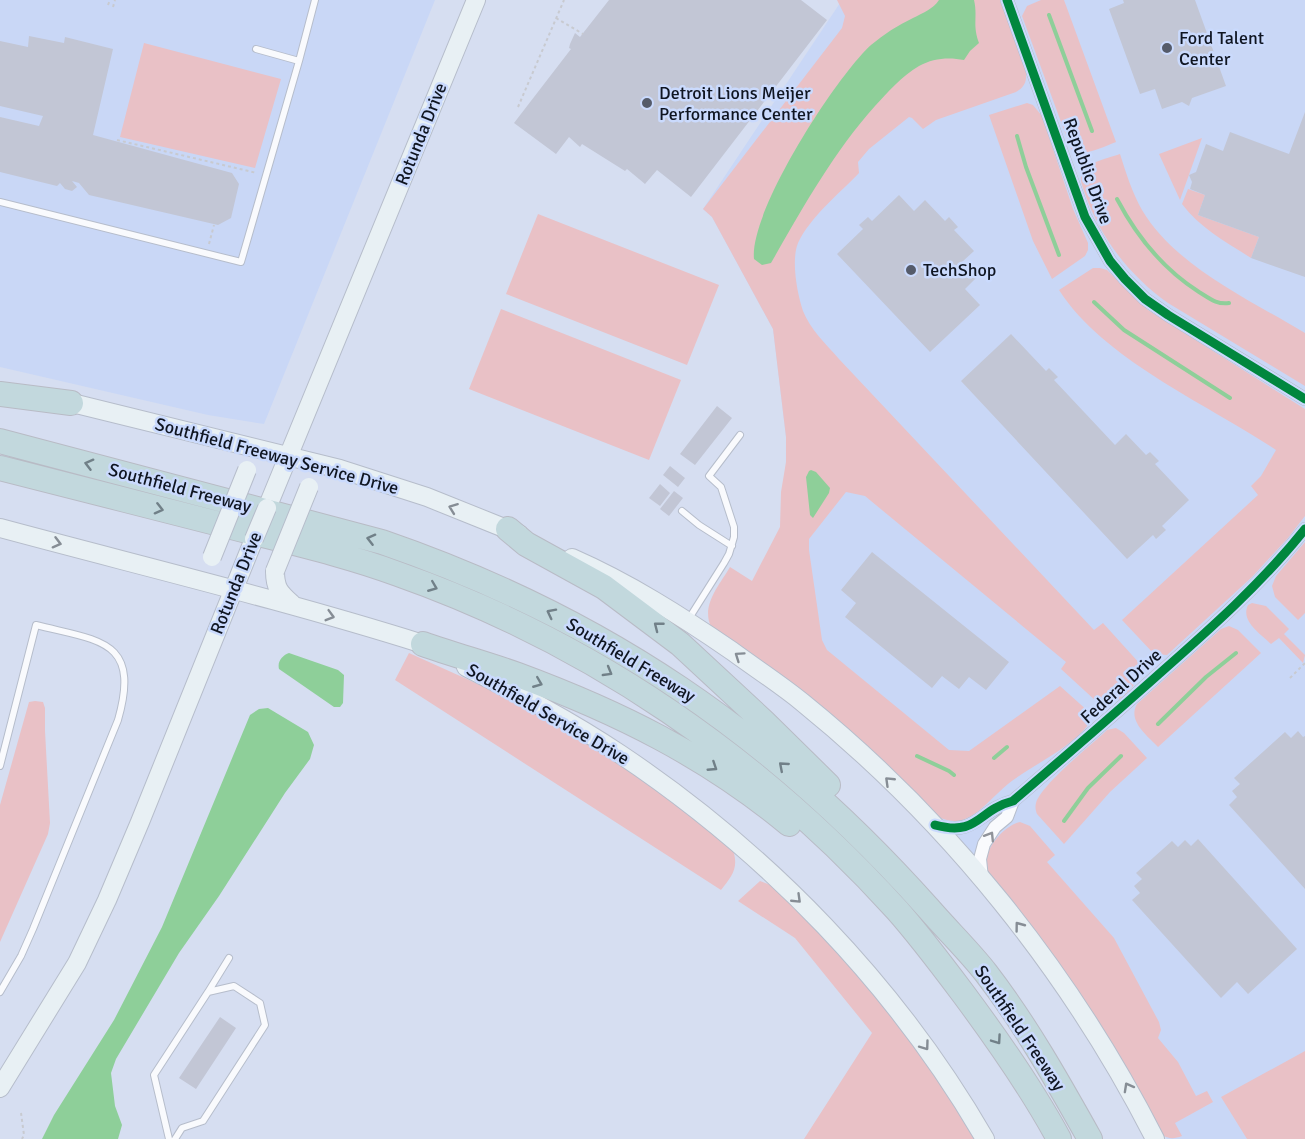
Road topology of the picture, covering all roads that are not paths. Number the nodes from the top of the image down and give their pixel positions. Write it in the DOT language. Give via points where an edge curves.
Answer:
graph roads {
  1 [pos="315,0"];
  2 [pos="476,0"];
  3 [pos="1007,0"];
  4 [pos="256,49"];
  5 [pos="300,61"];
  6 [pos="0,202"];
  7 [pos="0,382"];
  8 [pos="0,394"];
  9 [pos="1305,399"];
  10 [pos="71,403"];
  11 [pos="740,435"];
  12 [pos="0,441"];
  13 [pos="231,443"];
  14 [pos="288,456"];
  15 [pos="0,468"];
  16 [pos="340,470"];
  17 [pos="682,511"];
  18 [pos="0,528"];
  19 [pos="508,529"];
  20 [pos="1305,529"];
  21 [pos="732,546"];
  22 [pos="177,574"];
  23 [pos="233,588"];
  24 [pos="293,605"];
  25 [pos="687,621"];
  26 [pos="423,644"];
  27 [pos="0,766"];
  28 [pos="1013,801"];
  29 [pos="935,825"];
  30 [pos="982,878"];
  31 [pos="229,958"];
  32 [pos="937,959"];
  33 [pos="986,972"];
  34 [pos="0,992"];
  35 [pos="208,992"];
  36 [pos="1024,1078"];
  37 [pos="0,1088"];
  38 [pos="169,1139"];
  39 [pos="175,1139"];
  40 [pos="985,1139"];
  41 [pos="1045,1139"];
  42 [pos="1059,1139"];
  43 [pos="1090,1139"];
  44 [pos="1155,1139"];
  1 -- 5 [label="lane"];
  2 -- 14 [label="main road, Rotunda Drive"];
  3 -- 9 [label="street, Republic Drive" via="1085,217 1110,261 1145,298 1168,315"];
  4 -- 5 [label="lane"];
  5 -- 6 [label="lane" via="241,262"];
  7 -- 10 [label="main road, Southfield Freeway Service Drive"];
  8 -- 10 [label="highway"];
  10 -- 13 [label="main road, Southfield Freeway Service Drive"];
  11 -- 21 [label="lane" via="709,476 721,487 734,527"];
  33 -- 12 [label="highway, Southfield Freeway, one-way" via="887,862 785,767 688,693 594,634 488,582 382,542"];
  13 -- 14 [label="main road, Southfield Freeway Service Drive"];
  13 -- 22 [label="main road, bridge" via="244,455 247,470 212,557 192,572"];
  14 -- 16 [label="main road, Southfield Freeway Service Drive"];
  14 -- 23 [label="main road, Rotunda Drive, bridge"];
  15 -- 32 [label="highway, Southfield Freeway, one-way" via="365,562 468,601 580,656 673,712 759,777 852,862"];
  19 -- 16 [label="main road, Southfield Freeway Service Drive, one-way" via="427,497"];
  16 -- 24 [label="main road, bridge" via="327,472 309,487 274,571 280,593"];
  17 -- 21 [label="lane"];
  18 -- 22 [label="main road, Southfield Service Drive, one-way"];
  19 -- 25 [label="main road, Southfield Freeway Service Drive" via="610,575"];
  33 -- 19 [label="highway, one-way" via="939,902 907,864 712,672 604,587 526,544"];
  20 -- 28 [label="street, Federal Drive" via="1220,619"];
  21 -- 25 [label="lane"];
  22 -- 23 [label="main road, Southfield Service Drive"];
  23 -- 24 [label="main road, Southfield Service Drive"];
  23 -- 37 [label="main road, Rotunda Drive" via="107,900 77,963"];
  24 -- 26 [label="main road, Southfield Service Drive, one-way"];
  29 -- 25 [label="main road, Southfield Freeway Service Drive, one-way" via="801,701"];
  26 -- 32 [label="highway, one-way" via="516,674 574,698 708,763 803,836 904,937"];
  26 -- 40 [label="main road, Southfield Service Drive, one-way" via="530,700 620,754 692,805 756,858 886,996 941,1069"];
  27 -- 34 [label="lane" via="36,625 101,641 118,655 124,670 125,697 118,720 33,930"];
  28 -- 29 [label="street, Federal Drive" via="1000,804 970,826 950,829"];
  30 -- 28 [label="street, Federal Drive, one-way" via="980,859 984,844 1007,817"];
  29 -- 30 [label="main road, Southfield Freeway Service Drive"];
  44 -- 30 [label="main road, Southfield Freeway Service Drive, one-way" via="1086,1018"];
  31 -- 35 [label="lane"];
  32 -- 36 [label="highway, Southfield Freeway, one-way"];
  33 -- 43 [label="highway, Southfield Freeway" via="1062,1088"];
  35 -- 38 [label="lane" via="154,1075"];
  35 -- 39 [label="lane" via="234,986 260,1003 265,1025 203,1121 183,1128"];
  36 -- 41 [label="highway" via="1035,1121"];
  36 -- 42 [label="highway, Southfield Freeway"];
}
